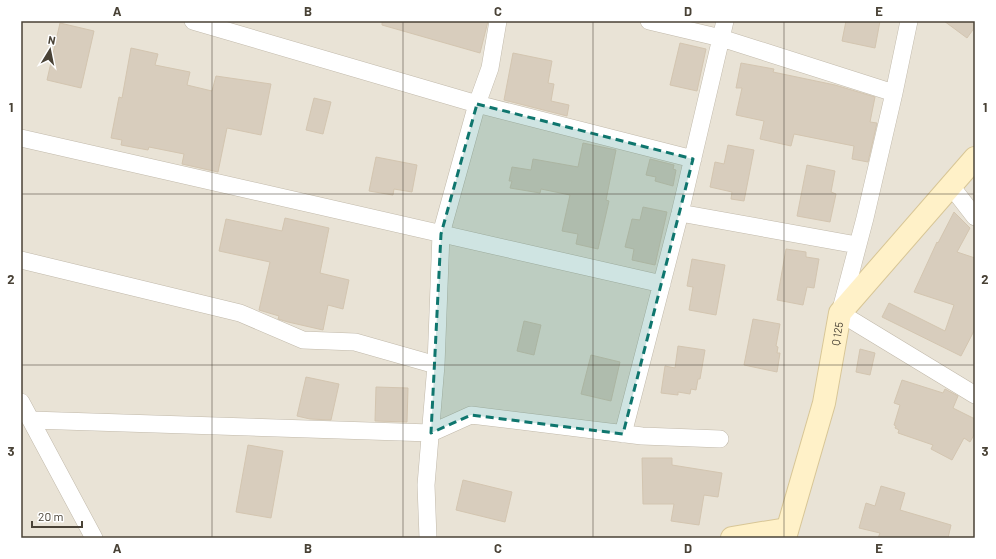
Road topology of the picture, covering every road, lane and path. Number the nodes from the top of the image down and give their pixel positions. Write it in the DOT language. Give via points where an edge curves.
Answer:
graph roads {
  1 [pos="193,21"];
  2 [pos="498,21"];
  3 [pos="649,21"];
  4 [pos="725,21"];
  5 [pos="909,21"];
  6 [pos="721,38"];
  7 [pos="894,93"];
  8 [pos="477,104"];
  9 [pos="21,138"];
  10 [pos="975,158"];
  11 [pos="693,159"];
  12 [pos="951,186"];
  13 [pos="680,213"];
  14 [pos="975,217"];
  15 [pos="441,234"];
  16 [pos="857,246"];
  17 [pos="21,260"];
  18 [pos="662,284"];
  19 [pos="840,313"];
  20 [pos="436,365"];
  21 [pos="975,395"];
  22 [pos="21,402"];
  23 [pos="31,420"];
  24 [pos="431,433"];
  25 [pos="623,434"];
  26 [pos="720,439"];
  27 [pos="786,534"];
  28 [pos="94,538"];
  29 [pos="428,538"];
  30 [pos="732,538"];
  1 -- 8 [label="street"];
  2 -- 8 [label="street" via="490,68"];
  3 -- 6 [label="street"];
  4 -- 6 [label="street"];
  5 -- 7 [label="street"];
  6 -- 7 [label="street"];
  6 -- 11 [label="street"];
  7 -- 16 [label="street"];
  8 -- 11 [label="street"];
  8 -- 15 [label="street"];
  9 -- 15 [label="street"];
  10 -- 12 [label="street, Q 125"];
  11 -- 13 [label="street"];
  12 -- 14 [label="street"];
  12 -- 19 [label="street, Q 125"];
  13 -- 16 [label="street"];
  13 -- 18 [label="street"];
  15 -- 18 [label="street"];
  15 -- 20 [label="street"];
  16 -- 19 [label="street"];
  17 -- 20 [label="street" via="240,312 304,340 355,342"];
  18 -- 25 [label="street"];
  19 -- 21 [label="street"];
  19 -- 27 [label="street, Q 125" via="824,403"];
  20 -- 24 [label="street"];
  22 -- 23 [label="street"];
  23 -- 24 [label="street"];
  23 -- 28 [label="street"];
  24 -- 25 [label="street" via="471,416"];
  24 -- 29 [label="street" via="426,486"];
  25 -- 26 [label="street"];
  27 -- 30 [label="street"];
}
